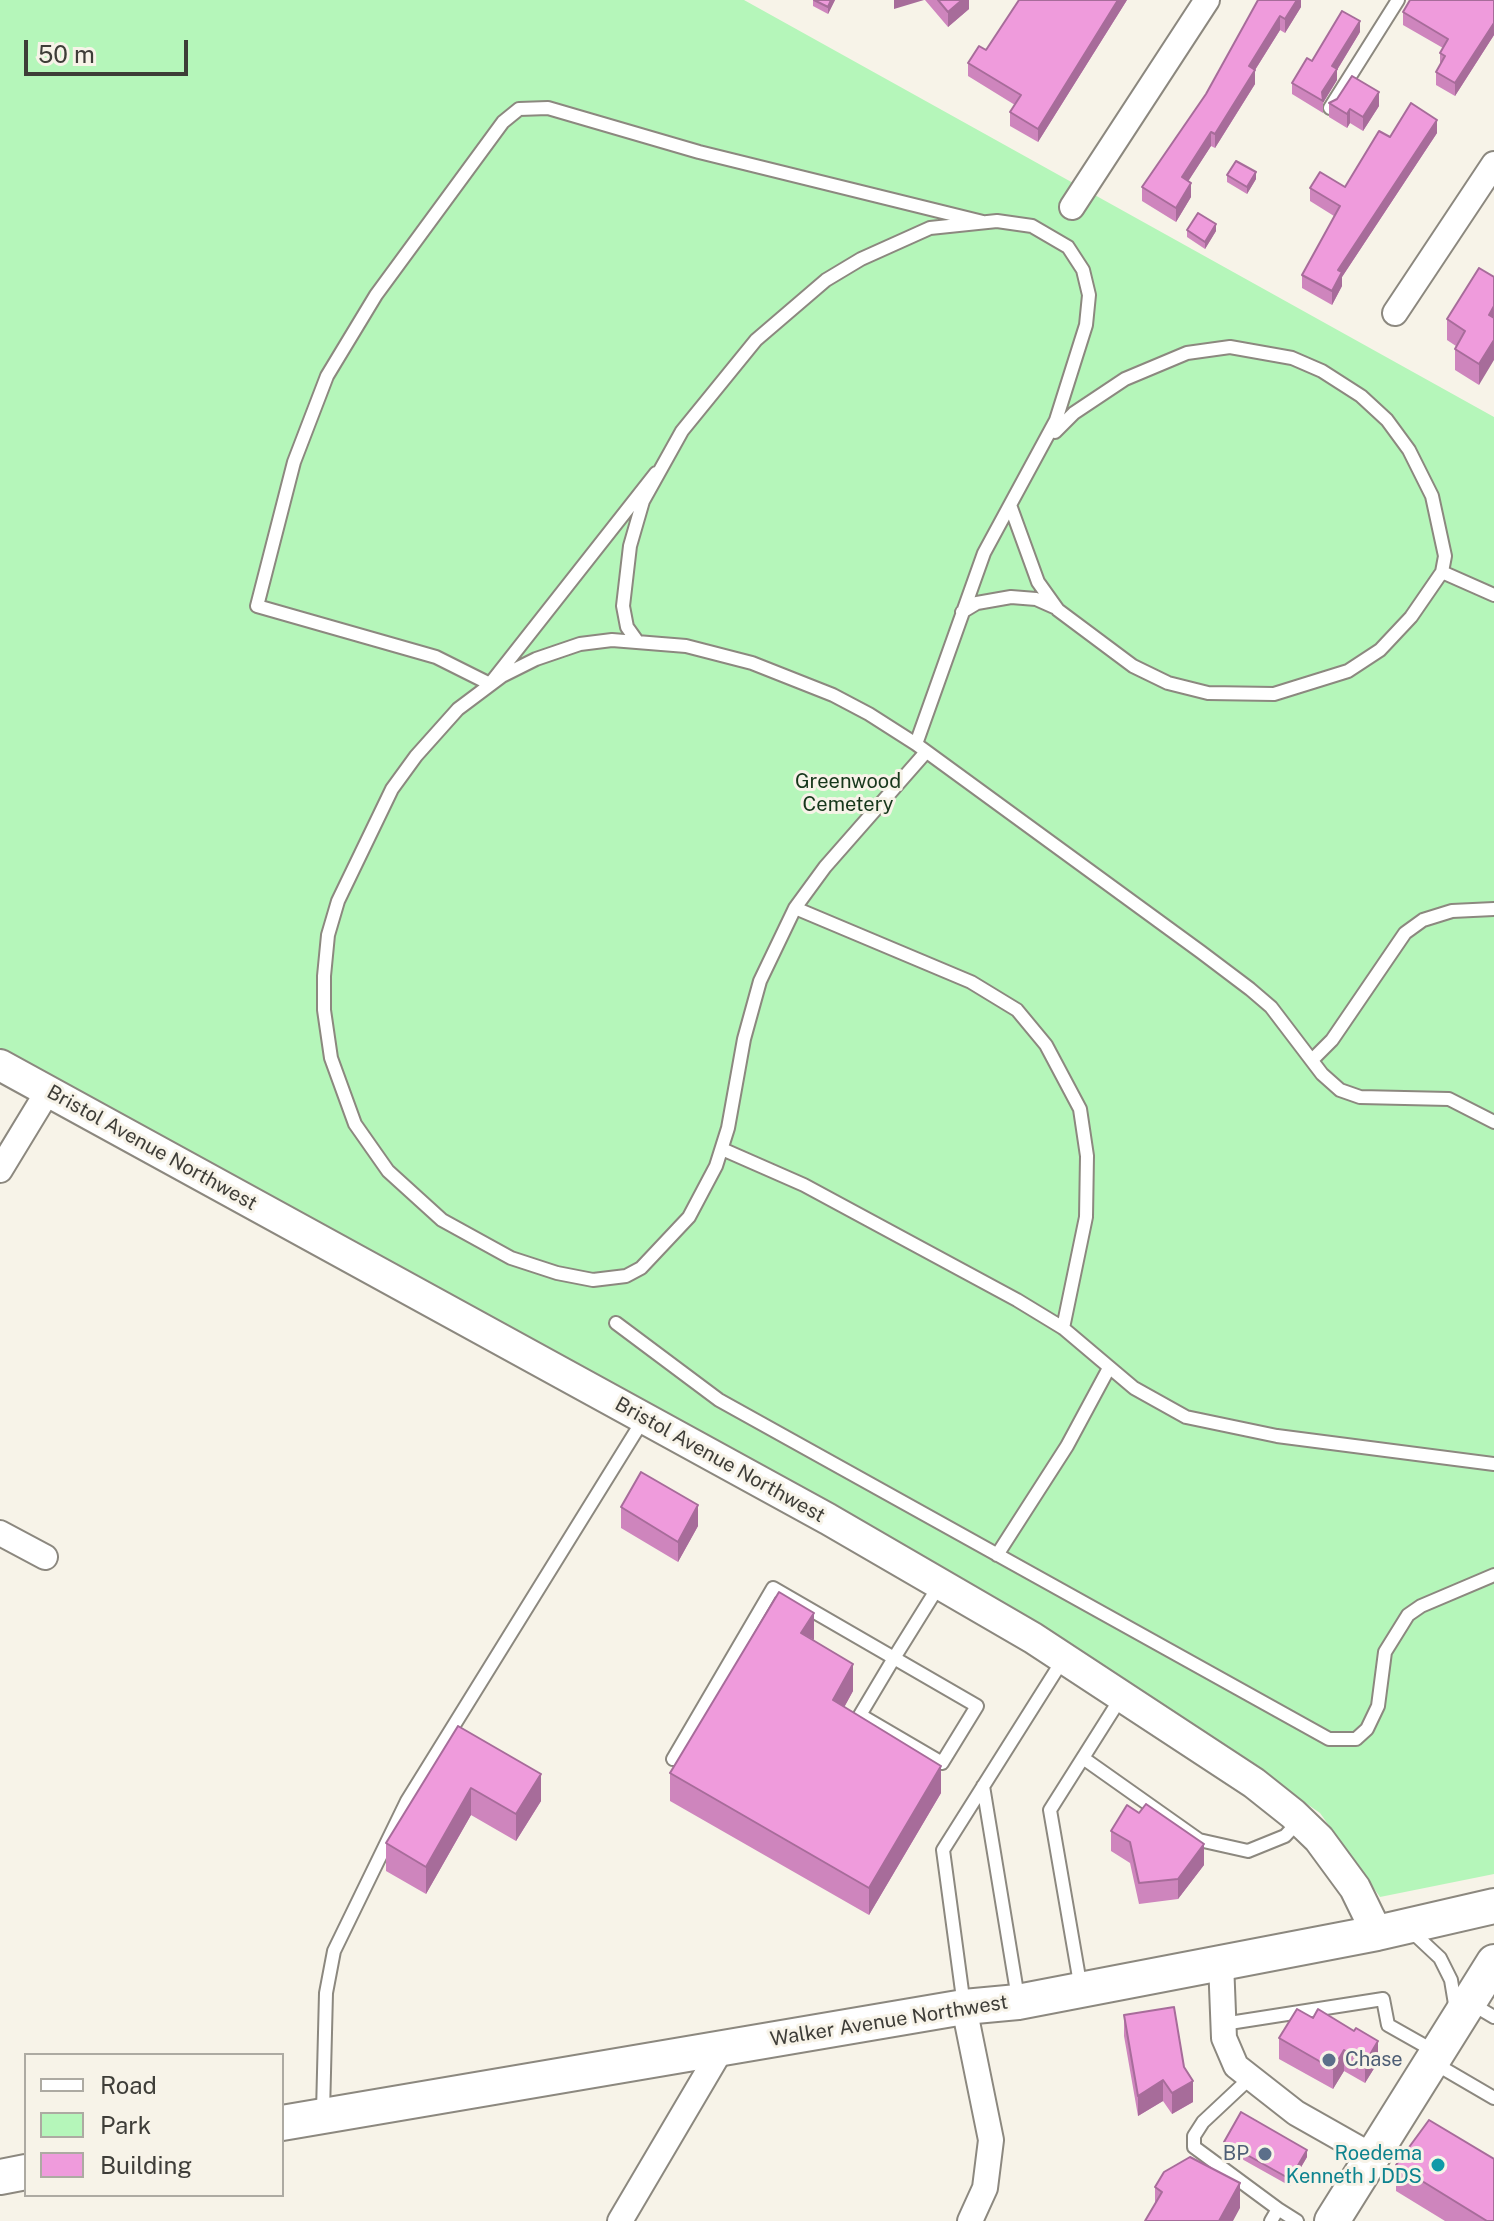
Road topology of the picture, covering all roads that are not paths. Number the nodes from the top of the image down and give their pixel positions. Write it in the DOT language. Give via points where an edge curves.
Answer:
graph roads {
  1 [pos="1207,0"];
  2 [pos="1398,0"];
  3 [pos="1330,108"];
  4 [pos="1494,164"];
  5 [pos="1072,207"];
  6 [pos="983,222"];
  7 [pos="1395,313"];
  8 [pos="1036,459"];
  9 [pos="656,473"];
  10 [pos="1010,505"];
  11 [pos="1442,572"];
  12 [pos="1494,595"];
  13 [pos="1058,610"];
  14 [pos="962,612"];
  15 [pos="637,641"];
  16 [pos="490,684"];
  17 [pos="921,748"];
  18 [pos="795,908"];
  19 [pos="1494,909"];
  20 [pos="1312,1060"];
  21 [pos="0,1065"];
  22 [pos="48,1091"];
  23 [pos="1494,1122"];
  24 [pos="722,1149"];
  25 [pos="0,1170"];
  26 [pos="616,1323"];
  27 [pos="1063,1328"];
  28 [pos="1109,1368"];
  29 [pos="645,1418"];
  30 [pos="1494,1464"];
  31 [pos="0,1533"];
  32 [pos="997,1555"];
  33 [pos="45,1557"];
  34 [pos="1494,1575"];
  35 [pos="940,1584"];
  36 [pos="894,1658"];
  37 [pos="1064,1658"];
  38 [pos="1122,1696"];
  39 [pos="1083,1758"];
  40 [pos="673,1759"];
  41 [pos="983,1786"];
  42 [pos="1300,1820"];
  43 [pos="1494,1906"];
  44 [pos="1392,1930"];
  45 [pos="1221,1962"];
  46 [pos="1494,1962"];
  47 [pos="1081,1989"];
  48 [pos="1018,2002"];
  49 [pos="964,2007"];
  50 [pos="1473,2013"];
  51 [pos="1223,2024"];
  52 [pos="722,2048"];
  53 [pos="1434,2057"];
  54 [pos="1250,2078"];
  55 [pos="1494,2098"];
  56 [pos="323,2116"];
  57 [pos="284,2123"];
  58 [pos="1372,2156"];
  59 [pos="24,2172"];
  60 [pos="0,2177"];
  61 [pos="1278,2209"];
  62 [pos="1340,2218"];
  63 [pos="620,2221"];
  64 [pos="970,2221"];
  65 [pos="1271,2221"];
  66 [pos="1297,2221"];
  1 -- 5 [label="street"];
  2 -- 3 [label="lane"];
  4 -- 7 [label="street"];
  6 -- 8 [label="lane" via="1023,223 1048,233 1068,247 1087,281 1089,309 1082,343 1067,394"];
  6 -- 9 [label="lane" via="930,228 861,259 810,291 742,355"];
  6 -- 16 [label="lane" via="699,152 548,108 512,113 376,295 327,376 294,462 257,606 436,657"];
  8 -- 10 [label="lane"];
  8 -- 11 [label="lane" via="1074,413 1154,364 1230,347 1282,355 1348,387 1398,434 1428,484 1444,544"];
  9 -- 15 [label="lane" via="638,515 626,570 623,615"];
  9 -- 16 [label="lane"];
  10 -- 13 [label="lane" via="1038,582"];
  10 -- 14 [label="lane" via="984,553"];
  11 -- 12 [label="lane"];
  11 -- 13 [label="lane" via="1411,617 1364,662 1330,680 1274,694 1208,693 1168,683 1109,651"];
  13 -- 14 [label="lane" via="1036,599 1011,597 977,603"];
  14 -- 17 [label="lane"];
  15 -- 16 [label="lane" via="596,641 556,651"];
  15 -- 17 [label="lane" via="686,646 776,672 833,695"];
  16 -- 24 [label="lane" via="458,709 402,773 350,874 328,935 328,1039 337,1082 355,1124 388,1171 442,1220 511,1258 593,1280 626,1276 657,1254 698,1202"];
  17 -- 18 [label="lane"];
  17 -- 20 [label="lane" via="1250,989"];
  18 -- 24 [label="lane" via="760,981"];
  18 -- 27 [label="lane" via="982,987 1017,1010 1046,1045 1080,1109 1087,1156 1086,1217"];
  19 -- 20 [label="lane" via="1452,911 1423,920 1405,933 1332,1040"];
  20 -- 23 [label="lane" via="1330,1083 1351,1094 1436,1096"];
  21 -- 22 [label="street, Bristol Avenue Northwest"];
  22 -- 25 [label="street"];
  22 -- 29 [label="street, Bristol Avenue Northwest"];
  24 -- 27 [label="lane" via="887,1227"];
  26 -- 32 [label="lane" via="719,1400"];
  27 -- 28 [label="lane"];
  28 -- 30 [label="lane" via="1201,1423"];
  28 -- 32 [label="lane" via="1067,1446"];
  29 -- 35 [label="street, Bristol Avenue Northwest"];
  29 -- 56 [label="lane" via="407,1801 334,1951 326,1993"];
  31 -- 33 [label="street"];
  32 -- 34 [label="lane" via="1329,1739 1345,1742 1356,1739 1374,1718 1385,1652 1401,1622 1421,1606"];
  35 -- 36 [label="lane"];
  35 -- 37 [label="street, Bristol Avenue Northwest"];
  36 -- 36 [label="lane" via="977,1706 942,1763 860,1715"];
  36 -- 40 [label="lane" via="773,1588"];
  37 -- 38 [label="street, Bristol Avenue Northwest"];
  37 -- 41 [label="lane"];
  38 -- 39 [label="lane"];
  38 -- 42 [label="street, Bristol Avenue Northwest" via="1254,1783"];
  39 -- 42 [label="lane" via="1199,1840 1248,1851 1285,1836"];
  39 -- 47 [label="lane" via="1050,1810"];
  41 -- 48 [label="lane"];
  41 -- 49 [label="lane" via="943,1850"];
  42 -- 44 [label="street, Bristol Avenue Northwest"];
  43 -- 44 [label="main road, Walker Avenue Northwest"];
  44 -- 45 [label="main road, Walker Avenue Northwest"];
  44 -- 50 [label="lane" via="1440,1958"];
  45 -- 47 [label="main road, Walker Avenue Northwest"];
  45 -- 51 [label="street"];
  46 -- 50 [label="main road"];
  47 -- 48 [label="main road, Walker Avenue Northwest"];
  48 -- 49 [label="main road, Walker Avenue Northwest"];
  49 -- 52 [label="main road, Walker Avenue Northwest"];
  49 -- 64 [label="street" via="991,2140 985,2188"];
  50 -- 53 [label="main road"];
  51 -- 53 [label="lane" via="1383,1999 1388,2025"];
  51 -- 54 [label="street" via="1236,2066"];
  52 -- 56 [label="main road, Walker Avenue Northwest"];
  52 -- 63 [label="street"];
  53 -- 55 [label="lane"];
  53 -- 58 [label="main road"];
  54 -- 58 [label="street" via="1296,2113"];
  54 -- 61 [label="lane" via="1203,2122 1194,2147"];
  56 -- 57 [label="main road, Walker Avenue Northwest"];
  58 -- 62 [label="main road"];
  59 -- 60 [label="main road"];
  61 -- 65 [label="lane"];
  61 -- 66 [label="lane"];
}
